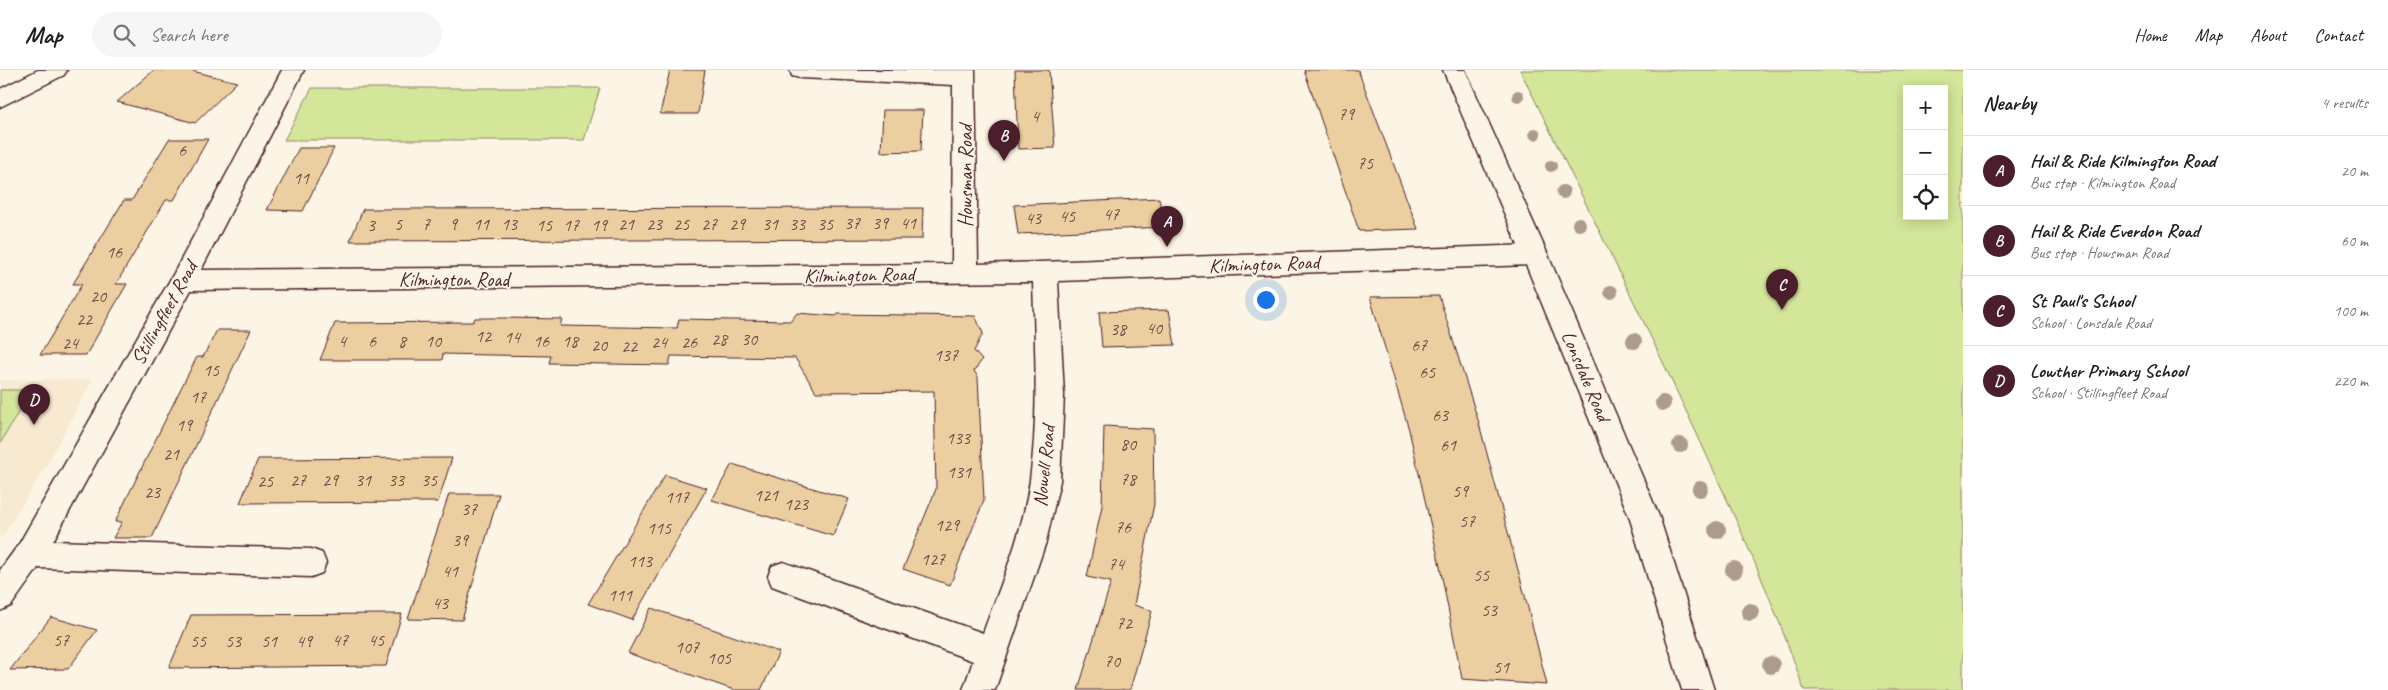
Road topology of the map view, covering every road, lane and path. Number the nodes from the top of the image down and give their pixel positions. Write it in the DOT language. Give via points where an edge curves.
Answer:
graph roads {
  1 [pos="56,70"];
  2 [pos="293,70"];
  3 [pos="1454,70"];
  4 [pos="800,71"];
  5 [pos="964,74"];
  6 [pos="0,99"];
  7 [pos="1535,255"];
  8 [pos="1045,271"];
  9 [pos="965,274"];
  10 [pos="183,280"];
  11 [pos="30,554"];
  12 [pos="311,563"];
  13 [pos="783,576"];
  14 [pos="0,596"];
  15 [pos="992,652"];
  16 [pos="979,690"];
  17 [pos="1698,690"];
  1 -- 6 [label="street"];
  2 -- 10 [label="street, Stillingfleet Road"];
  3 -- 7 [label="street, Lonsdale Road"];
  4 -- 5 [label="street, Howsman Road"];
  5 -- 9 [label="street, Howsman Road"];
  7 -- 8 [label="street, Kilmington Road"];
  7 -- 17 [label="street, Lonsdale Road" via="1644,516"];
  8 -- 9 [label="street, Kilmington Road"];
  8 -- 15 [label="street, Nowell Road" via="1050,395 1045,481 1031,542"];
  9 -- 10 [label="street, Kilmington Road"];
  10 -- 11 [label="street, Stillingfleet Road"];
  11 -- 12 [label="street"];
  11 -- 14 [label="street, Stillingfleet Road"];
  13 -- 15 [label="street"];
  15 -- 16 [label="street, Nowell Road"];
}
